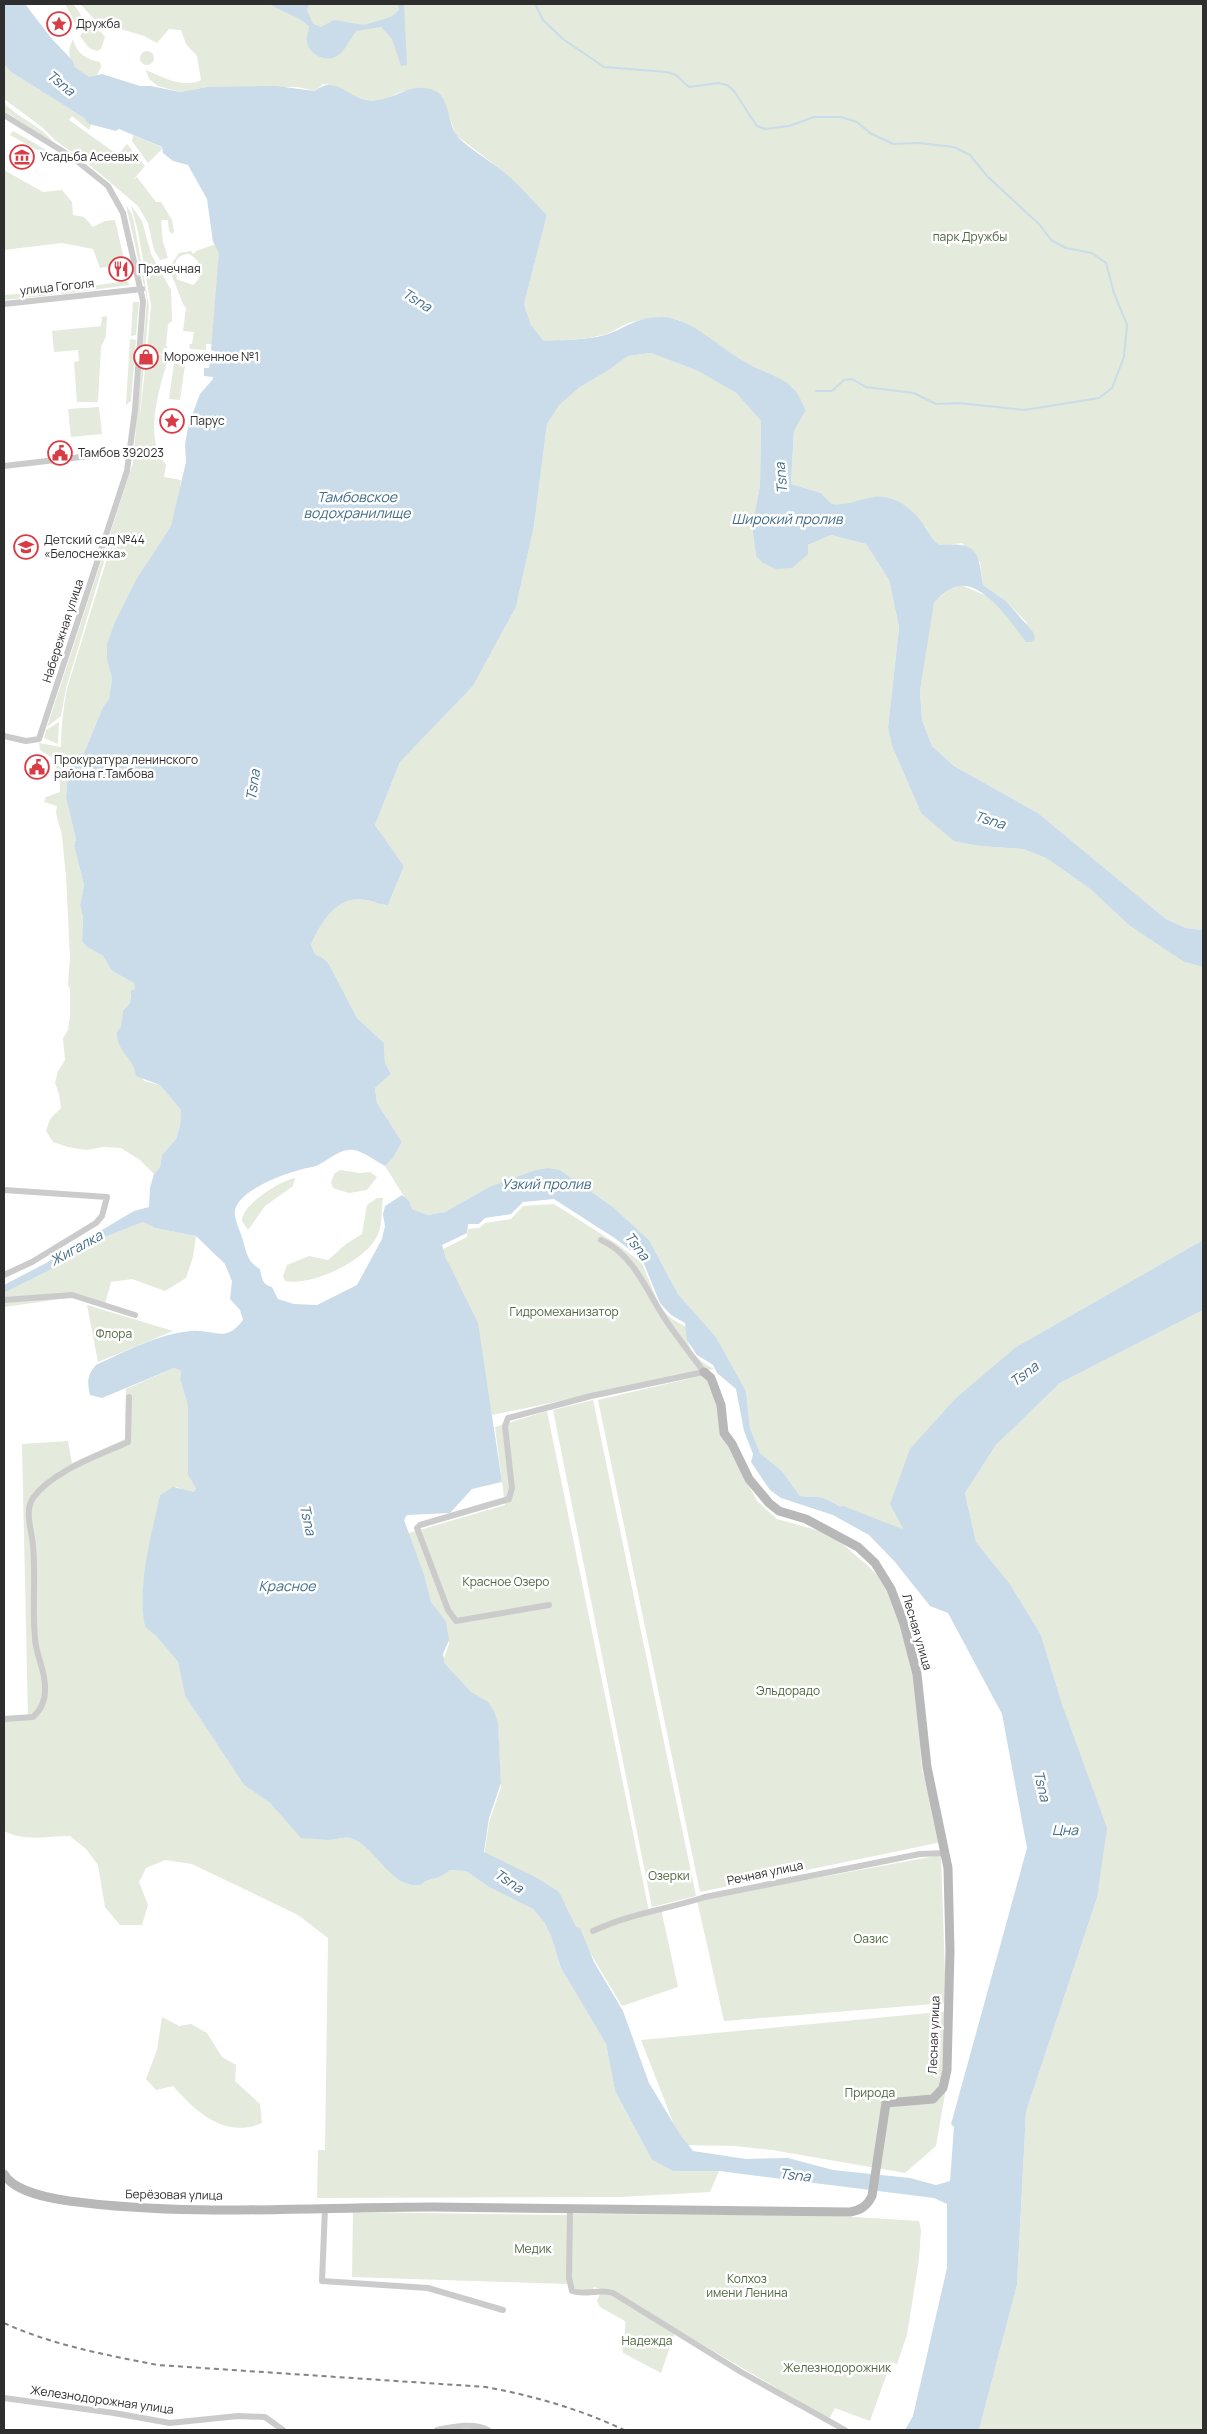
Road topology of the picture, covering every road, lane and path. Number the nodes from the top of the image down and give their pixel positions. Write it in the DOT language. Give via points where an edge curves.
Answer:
graph roads {
  1 [pos="4,115"];
  2 [pos="142,289"];
  3 [pos="4,304"];
  4 [pos="130,454"];
  5 [pos="4,466"];
  6 [pos="4,736"];
  7 [pos="4,1190"];
  8 [pos="601,1240"];
  9 [pos="4,1275"];
  10 [pos="4,1300"];
  11 [pos="135,1315"];
  12 [pos="704,1372"];
  13 [pos="129,1397"];
  14 [pos="549,1605"];
  15 [pos="4,1719"];
  16 [pos="946,1853"];
  17 [pos="593,1931"];
  18 [pos="4,2174"];
  19 [pos="872,2196"];
  20 [pos="325,2208"];
  21 [pos="570,2210"];
  22 [pos="502,2310"];
  23 [pos="4,2398"];
  24 [pos="170,2427"];
  25 [pos="283,2430"];
  26 [pos="437,2430"];
  27 [pos="487,2430"];
  28 [pos="845,2430"];
  1 -- 2 [label="street, Набережная улица" via="72,157 108,186 123,213"];
  2 -- 3 [label="street, улица Гоголя"];
  2 -- 4 [label="street, Набережная улица"];
  4 -- 5 [label="street"];
  4 -- 6 [label="street, Набережная улица" via="39,739 26,741"];
  7 -- 9 [label="street" via="107,1197 102,1216 96,1222"];
  8 -- 12 [label="street, Лесная улица" via="613,1245 633,1267 667,1322"];
  10 -- 11 [label="street" via="72,1294"];
  12 -- 14 [label="street" via="508,1418 505,1426 512,1488 509,1499 417,1528 448,1610 456,1621"];
  12 -- 16 [label="street, Лесная улица" via="711,1378 722,1405 724,1433 749,1480 769,1504 779,1511 806,1519 858,1547 875,1563 891,1589 916,1668 927,1767"];
  13 -- 15 [label="street" via="128,1442 72,1468 40,1490 32,1500 29,1511 33,1548 34,1639 44,1668 45,1692 41,1709 33,1717"];
  16 -- 17 [label="street, Речная улица" via="920,1854 706,1897 617,1920"];
  16 -- 19 [label="street, Лесная улица" via="950,1951 946,2078 942,2091 933,2098 886,2103"];
  18 -- 20 [label="street, Берёзовая улица" via="9,2182 19,2187 66,2200 92,2203 171,2208"];
  19 -- 21 [label="street, Берёзовая улица" via="863,2208 850,2212"];
  20 -- 21 [label="street, Берёзовая улица"];
  20 -- 22 [label="street" via="322,2281 428,2288"];
  21 -- 28 [label="street" via="570,2288 579,2293 603,2290 613,2293"];
  23 -- 24 [label="street, Железнодорожная улица" via="104,2411"];
  24 -- 25 [label="street, Железнодорожная улица" via="238,2416 265,2417"];
  26 -- 27 [label="street" via="462,2426"];
}
